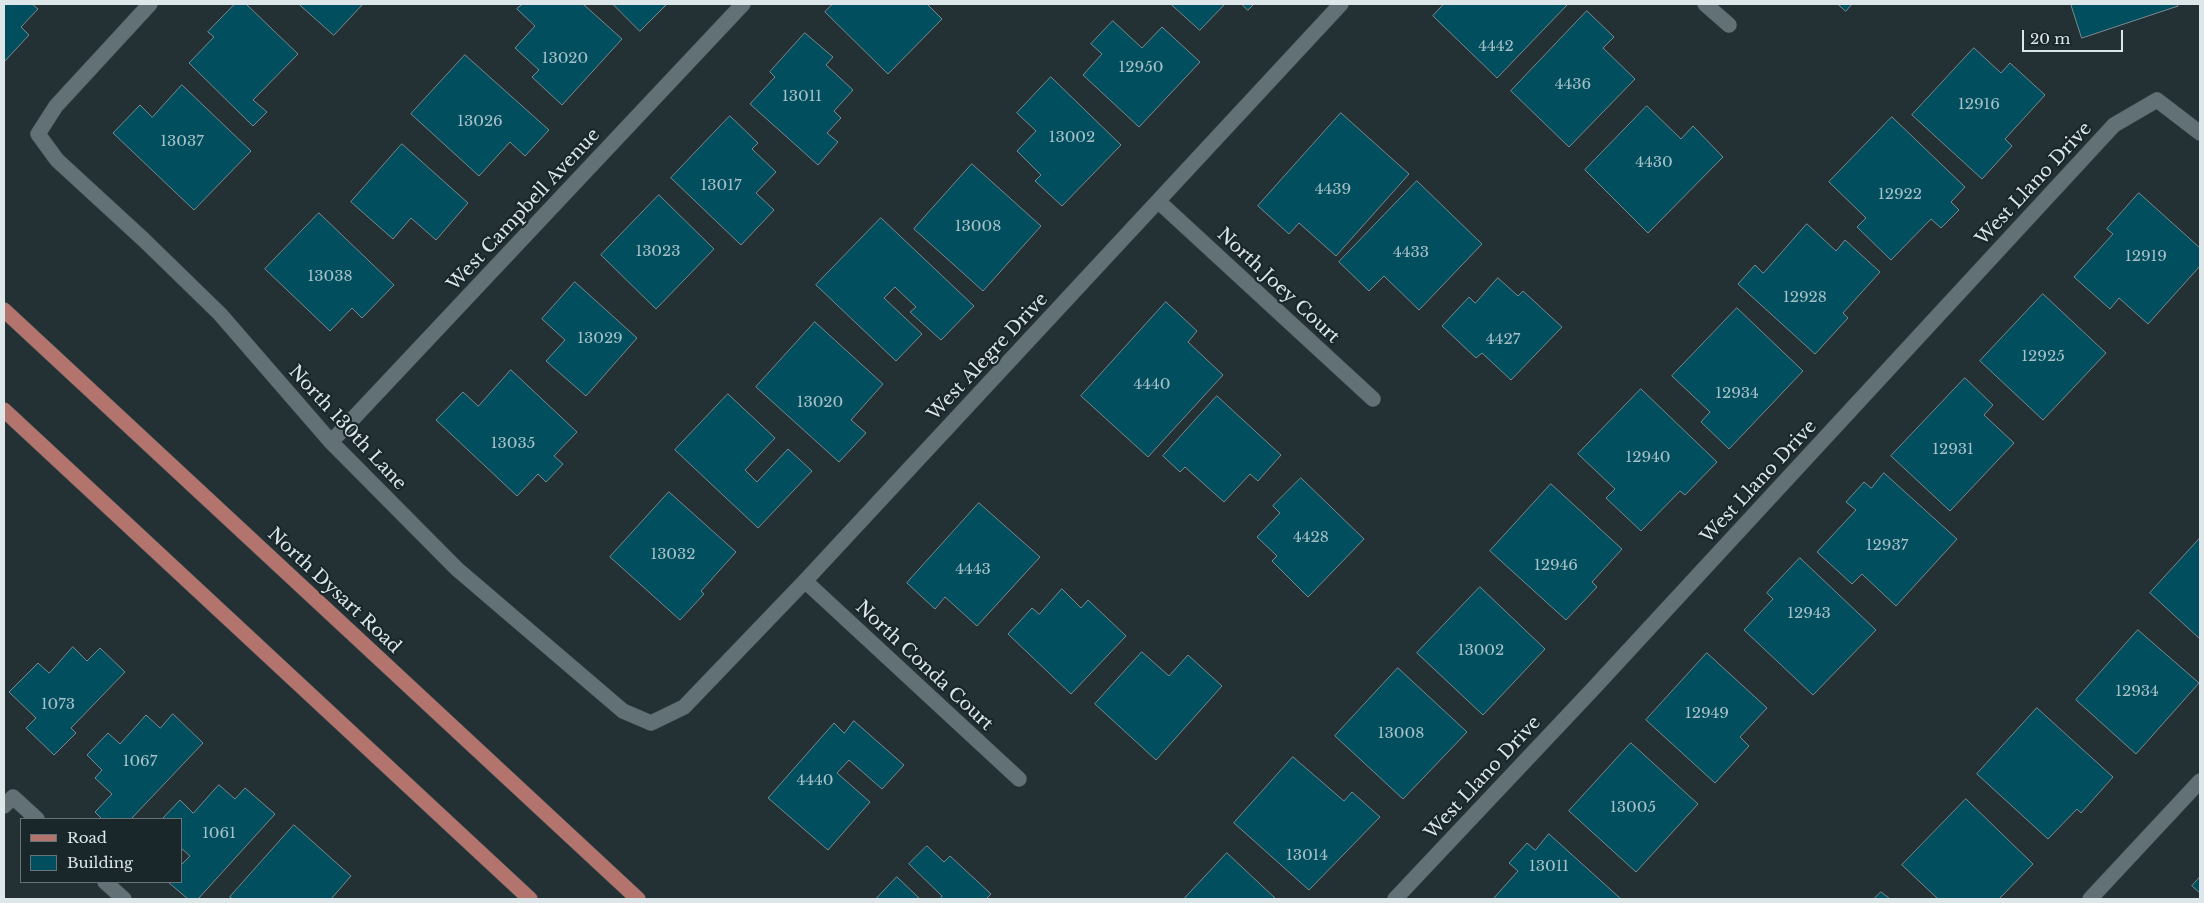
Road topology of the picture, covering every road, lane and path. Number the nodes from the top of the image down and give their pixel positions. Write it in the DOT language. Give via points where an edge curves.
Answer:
graph roads {
  1 [pos="150,4"];
  2 [pos="743,4"];
  3 [pos="1341,4"];
  4 [pos="1706,4"];
  5 [pos="1729,25"];
  6 [pos="2200,134"];
  7 [pos="1158,201"];
  8 [pos="4,310"];
  9 [pos="1373,399"];
  10 [pos="4,410"];
  11 [pos="331,442"];
  12 [pos="805,581"];
  13 [pos="651,723"];
  14 [pos="1019,779"];
  15 [pos="2200,781"];
  16 [pos="8,801"];
  17 [pos="35,818"];
  18 [pos="106,883"];
  19 [pos="124,899"];
  20 [pos="530,899"];
  21 [pos="638,899"];
  22 [pos="1395,899"];
  23 [pos="2090,899"];
  1 -- 11 [label="street, North 130th Lane" via="56,106 38,134 57,160 220,314"];
  2 -- 11 [label="street, West Campbell Avenue"];
  3 -- 7 [label="street, West Alegre Drive"];
  4 -- 5 [label="street"];
  6 -- 22 [label="street, West Llano Drive" via="2158,100 2114,125"];
  7 -- 9 [label="street, North Joey Court"];
  7 -- 12 [label="street, West Alegre Drive"];
  8 -- 21 [label="main road, North Dysart Road"];
  10 -- 20 [label="main road"];
  11 -- 13 [label="street, North 130th Lane" via="457,569 623,711"];
  12 -- 13 [label="street, West Alegre Drive" via="684,707"];
  12 -- 14 [label="street, North Conda Court"];
  15 -- 23 [label="street"];
  16 -- 17 [label="street"];
  18 -- 19 [label="street"];
}
